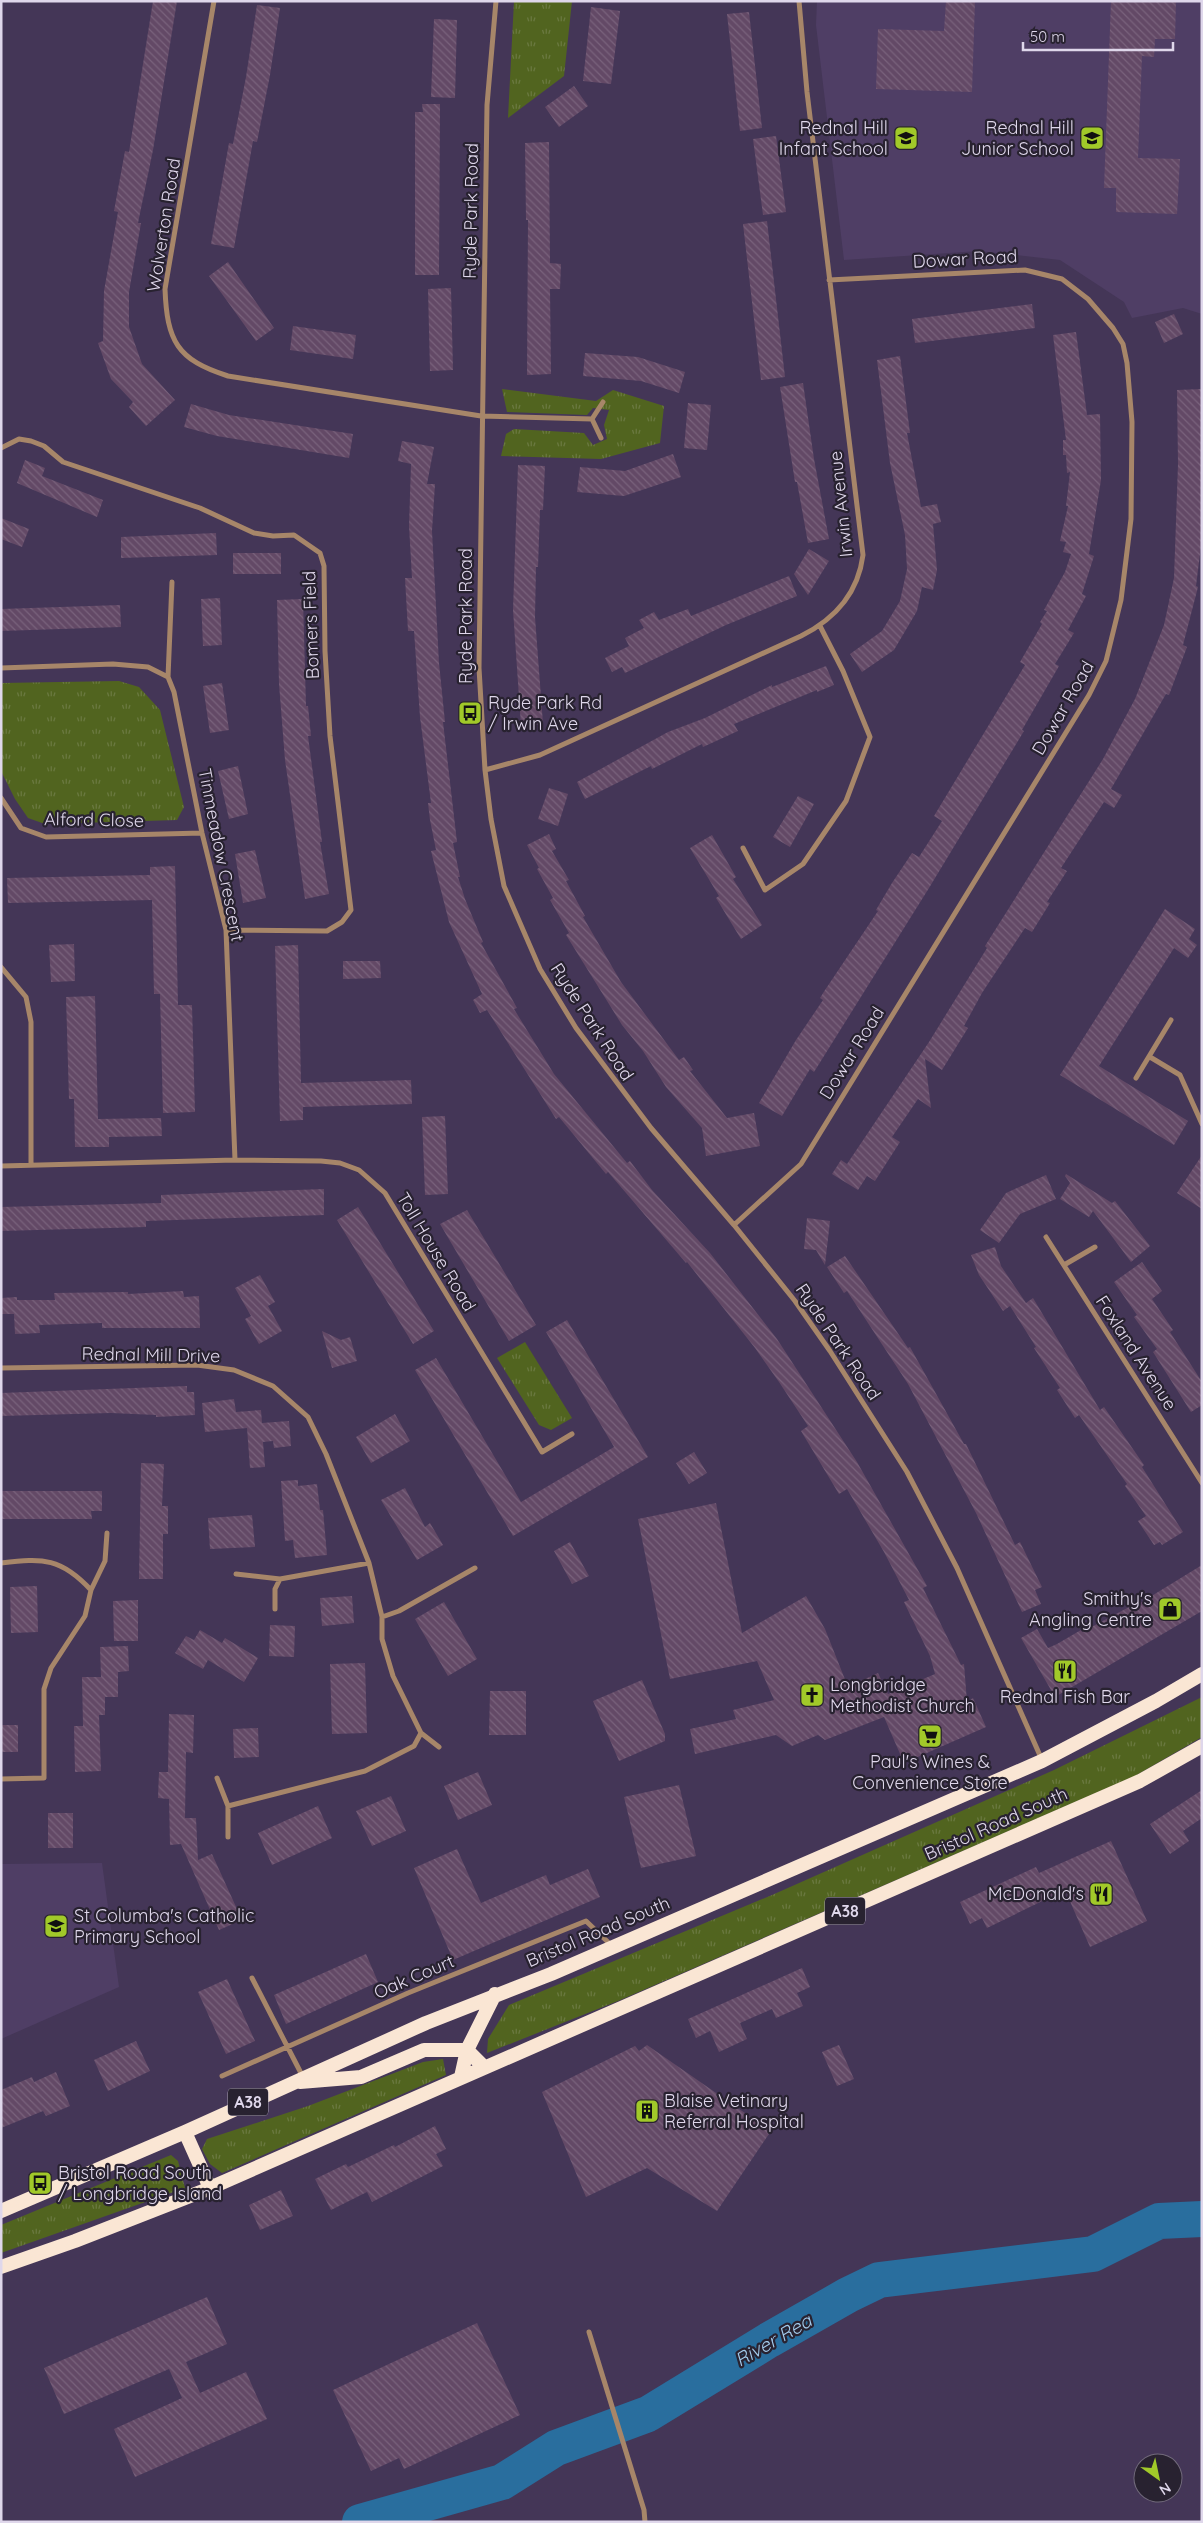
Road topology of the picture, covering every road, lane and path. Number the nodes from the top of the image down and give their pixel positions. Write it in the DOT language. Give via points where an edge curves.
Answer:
graph roads {
  1 [pos="214,1"];
  2 [pos="496,1"];
  3 [pos="799,1"];
  4 [pos="829,280"];
  5 [pos="603,402"];
  6 [pos="481,416"];
  7 [pos="592,419"];
  8 [pos="601,438"];
  9 [pos="1,448"];
  10 [pos="172,582"];
  11 [pos="820,626"];
  12 [pos="1,668"];
  13 [pos="168,677"];
  14 [pos="485,770"];
  15 [pos="1,798"];
  16 [pos="202,833"];
  17 [pos="743,848"];
  18 [pos="226,930"];
  19 [pos="1,967"];
  20 [pos="1171,1020"];
  21 [pos="1150,1057"];
  22 [pos="1136,1078"];
  23 [pos="1202,1124"];
  24 [pos="235,1160"];
  25 [pos="1,1166"];
  26 [pos="31,1166"];
  27 [pos="734,1224"];
  28 [pos="1046,1238"];
  29 [pos="1095,1247"];
  30 [pos="1064,1265"];
  31 [pos="1,1368"];
  32 [pos="572,1434"];
  33 [pos="1202,1483"];
  34 [pos="107,1532"];
  35 [pos="1,1563"];
  36 [pos="369,1563"];
  37 [pos="475,1568"];
  38 [pos="236,1574"];
  39 [pos="280,1579"];
  40 [pos="91,1590"];
  41 [pos="275,1609"];
  42 [pos="382,1617"];
  43 [pos="1202,1674"];
  44 [pos="421,1733"];
  45 [pos="1202,1746"];
  46 [pos="439,1747"];
  47 [pos="1042,1761"];
  48 [pos="218,1778"];
  49 [pos="1,1779"];
  50 [pos="228,1806"];
  51 [pos="228,1837"];
  52 [pos="612,1946"];
  53 [pos="252,1978"];
  54 [pos="495,1994"];
  55 [pos="286,2046"];
  56 [pos="467,2050"];
  57 [pos="484,2067"];
  58 [pos="222,2076"];
  59 [pos="303,2077"];
  60 [pos="461,2077"];
  61 [pos="289,2083"];
  62 [pos="185,2132"];
  63 [pos="210,2188"];
  64 [pos="1,2211"];
  65 [pos="1,2267"];
  66 [pos="589,2332"];
  67 [pos="645,2522"];
  1 -- 6 [label="street, Wolverton Road" via="165,289 166,316 172,336 182,352 194,363 228,376"];
  2 -- 6 [label="street, Ryde Park Road" via="487,105"];
  3 -- 4 [label="street, Irwin Avenue"];
  4 -- 11 [label="street, Irwin Avenue" via="863,554 856,584 844,605"];
  4 -- 27 [label="street, Dowar Road" via="1025,270 1062,280 1088,299 1123,344 1128,363 1132,422 1131,519 1121,600 1106,661 1089,695 801,1164"];
  5 -- 7 [label="street"];
  6 -- 7 [label="street, Wolverton Road"];
  6 -- 14 [label="street, Ryde Park Road" via="479,668"];
  7 -- 8 [label="street"];
  9 -- 18 [label="street, Bomers Field" via="19,439 31,441 44,446 63,462 200,508 254,533 294,535 320,553 324,566 330,736 351,910 342,922 327,931"];
  10 -- 13 [label="street, Tinmeadow Crescent"];
  11 -- 14 [label="street, Irwin Avenue" via="540,755"];
  11 -- 17 [label="street" via="870,737 846,801 803,864 765,890"];
  12 -- 13 [label="street" via="113,664 148,667"];
  13 -- 16 [label="street, Tinmeadow Crescent" via="174,692"];
  14 -- 27 [label="street, Ryde Park Road" via="504,886 540,969 560,1004 622,1092"];
  15 -- 16 [label="street, Alford Close" via="21,828 46,837"];
  16 -- 18 [label="street, Tinmeadow Crescent"];
  18 -- 24 [label="street, Tinmeadow Crescent"];
  19 -- 26 [label="street" via="26,997 31,1022"];
  20 -- 21 [label="street"];
  21 -- 22 [label="street"];
  21 -- 23 [label="street" via="1180,1074"];
  24 -- 26 [label="street, Toll House Road"];
  24 -- 32 [label="street, Toll House Road" via="321,1161 340,1163 358,1170 385,1192 542,1452"];
  25 -- 26 [label="street, Toll House Road"];
  27 -- 47 [label="street, Ryde Park Road" via="830,1351 907,1472 957,1568"];
  28 -- 30 [label="street, Foxland Avenue"];
  29 -- 30 [label="street"];
  30 -- 33 [label="street, Foxland Avenue"];
  31 -- 36 [label="street, Rednal Mill Drive" via="197,1365 234,1370 273,1386 308,1417"];
  34 -- 40 [label="street" via="105,1561"];
  35 -- 40 [label="street" via="54,1561 77,1575"];
  36 -- 39 [label="street"];
  36 -- 42 [label="street, Rednal Mill Drive"];
  37 -- 42 [label="street" via="399,1611"];
  38 -- 39 [label="street"];
  39 -- 41 [label="street" via="275,1589"];
  40 -- 49 [label="street" via="85,1616 51,1668 44,1689 44,1778"];
  42 -- 44 [label="street, Rednal Mill Drive" via="382,1639 393,1676"];
  43 -- 47 [label="highway, Bristol Road South / A38"];
  44 -- 46 [label="street"];
  44 -- 50 [label="street" via="414,1746 365,1771"];
  45 -- 57 [label="highway, Bristol Road South / A38" via="1140,1781"];
  47 -- 52 [label="highway, Bristol Road South / A38"];
  48 -- 50 [label="street"];
  50 -- 51 [label="street"];
  52 -- 54 [label="highway, Bristol Road South / A38" via="551,1974"];
  52 -- 55 [label="street, Oak Court" via="586,1922"];
  53 -- 55 [label="street"];
  54 -- 56 [label="highway"];
  54 -- 59 [label="highway, Bristol Road South / A38"];
  55 -- 58 [label="street, Oak Court"];
  55 -- 59 [label="street"];
  56 -- 57 [label="highway"];
  56 -- 60 [label="highway"];
  56 -- 61 [label="highway" via="424,2050 361,2077"];
  57 -- 60 [label="highway, Bristol Road South / A38"];
  59 -- 61 [label="highway, Bristol Road South / A38"];
  60 -- 63 [label="highway, Bristol Road South / A38"];
  61 -- 62 [label="highway, Bristol Road South / A38"];
  62 -- 63 [label="highway"];
  62 -- 64 [label="highway, Bristol Road South / A38"];
  63 -- 65 [label="highway, Bristol Road South / A38"];
  66 -- 67 [label="street" via="630,2462"];
}
